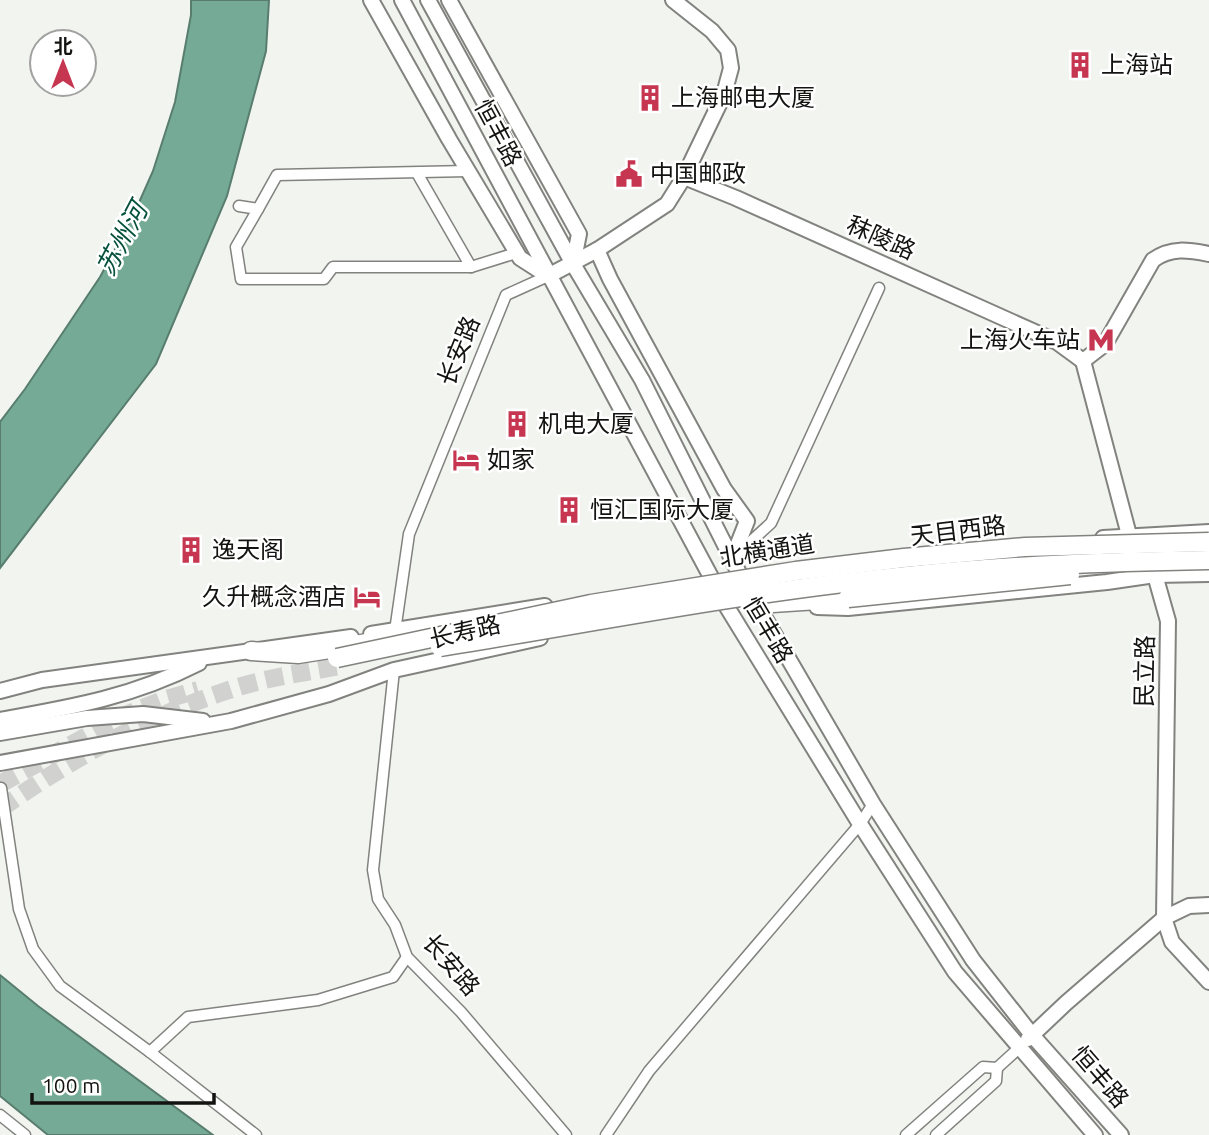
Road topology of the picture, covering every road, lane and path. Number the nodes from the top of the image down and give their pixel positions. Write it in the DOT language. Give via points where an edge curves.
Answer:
graph roads {
  1 [pos="402,0"];
  2 [pos="428,0"];
  3 [pos="449,0"];
  4 [pos="673,0"];
  5 [pos="373,1"];
  6 [pos="468,171"];
  7 [pos="417,173"];
  8 [pos="684,177"];
  9 [pos="239,206"];
  10 [pos="258,209"];
  11 [pos="597,250"];
  12 [pos="516,253"];
  13 [pos="1209,254"];
  14 [pos="573,264"];
  15 [pos="471,267"];
  16 [pos="548,276"];
  17 [pos="879,288"];
  18 [pos="642,338"];
  19 [pos="623,350"];
  20 [pos="1083,361"];
  21 [pos="1209,532"];
  22 [pos="1129,535"];
  23 [pos="1209,542"];
  24 [pos="732,559"];
  25 [pos="1209,561"];
  26 [pos="1209,574"];
  27 [pos="1155,575"];
  28 [pos="741,577"];
  29 [pos="713,580"];
  30 [pos="757,604"];
  31 [pos="727,607"];
  32 [pos="395,631"];
  33 [pos="439,636"];
  34 [pos="251,651"];
  35 [pos="210,657"];
  36 [pos="394,670"];
  37 [pos="0,691"];
  38 [pos="86,711"];
  39 [pos="0,720"];
  40 [pos="218,723"];
  41 [pos="0,733"];
  42 [pos="0,763"];
  43 [pos="1,789"];
  44 [pos="873,804"];
  45 [pos="860,824"];
  46 [pos="1209,905"];
  47 [pos="1164,918"];
  48 [pos="407,957"];
  49 [pos="1209,982"];
  50 [pos="1032,1035"];
  51 [pos="1019,1048"];
  52 [pos="150,1052"];
  53 [pos="997,1068"];
  54 [pos="0,1115"];
  55 [pos="25,1135"];
  56 [pos="256,1135"];
  57 [pos="566,1135"];
  58 [pos="606,1135"];
  59 [pos="906,1135"];
  60 [pos="936,1135"];
  61 [pos="1095,1135"];
  62 [pos="1121,1135"];
  1 -- 16 [label="main road, 恒丰路"];
  2 -- 14 [label="main road, 恒丰路"];
  3 -- 14 [label="main road" via="579,234"];
  4 -- 8 [label="main road" via="719,37 730,60 724,94"];
  5 -- 6 [label="main road"];
  6 -- 7 [label="street"];
  6 -- 12 [label="main road"];
  7 -- 10 [label="street" via="277,175"];
  7 -- 15 [label="street"];
  8 -- 11 [label="main road, 长安路" via="667,204"];
  8 -- 20 [label="main road, 秣陵路" via="1057,342"];
  9 -- 10 [label="street"];
  10 -- 15 [label="street" via="236,247 241,279 324,279 333,267"];
  11 -- 14 [label="main road, 长安路"];
  11 -- 18 [label="main road"];
  12 -- 15 [label="street"];
  12 -- 16 [label="main road"];
  13 -- 20 [label="main road" via="1176,250 1153,260 1105,344"];
  14 -- 16 [label="main road, 长安路"];
  14 -- 19 [label="main road, 恒丰路"];
  16 -- 29 [label="main road, 恒丰路"];
  16 -- 32 [label="street, 长安路" via="506,295 409,534"];
  17 -- 24 [label="street" via="771,523"];
  18 -- 19 [label="main road"];
  18 -- 24 [label="main road" via="724,489 747,521"];
  19 -- 24 [label="main road, 恒丰路"];
  20 -- 22 [label="main road, 民立路"];
  21 -- 22 [label="main road, 天目西路"];
  22 -- 27 [label="main road, 民立路"];
  22 -- 28 [label="main road, 天目西路"];
  23 -- 33 [label="highway, 北横通道, bridge" via="1025,547 796,571 591,604"];
  24 -- 28 [label="main road, 恒丰路"];
  25 -- 30 [label="highway, bridge"];
  25 -- 33 [label="highway, 北横通道, bridge" via="1026,565 892,577 339,662"];
  26 -- 27 [label="main road"];
  27 -- 30 [label="main road" via="1123,567"];
  27 -- 47 [label="main road, 民立路" via="1168,621"];
  28 -- 29 [label="main road, 天目西路"];
  28 -- 30 [label="main road, 恒丰路"];
  29 -- 31 [label="main road, 恒丰路"];
  29 -- 32 [label="main road, 长寿路"];
  30 -- 31 [label="main road"];
  30 -- 44 [label="main road, 恒丰路"];
  31 -- 36 [label="main road, 长寿路" via="549,636"];
  31 -- 45 [label="main road, 恒丰路"];
  32 -- 34 [label="main road, 长寿路"];
  33 -- 34 [label="highway, bridge" via="298,654"];
  34 -- 35 [label="main road, 长寿路"];
  35 -- 37 [label="main road, 长寿路" via="41,680"];
  35 -- 38 [label="main road, 长寿路"];
  36 -- 40 [label="main road, 长寿路" via="330,694"];
  36 -- 48 [label="street, 长安路" via="373,870 378,899 395,925"];
  38 -- 39 [label="main road, 长寿路"];
  38 -- 40 [label="main road, 长寿路"];
  38 -- 41 [label="main road, 长寿路"];
  40 -- 42 [label="main road, 长寿路"];
  43 -- 52 [label="street" via="19,909 33,949 60,986"];
  44 -- 45 [label="street"];
  44 -- 50 [label="main road, 恒丰路" via="973,960"];
  45 -- 51 [label="main road, 恒丰路" via="955,972"];
  45 -- 58 [label="street" via="649,1071"];
  46 -- 47 [label="main road" via="1189,906"];
  47 -- 49 [label="main road, 民立路" via="1172,942"];
  47 -- 50 [label="main road"];
  48 -- 52 [label="street" via="393,976 318,1000 188,1017"];
  48 -- 57 [label="street, 长安路" via="461,1012"];
  50 -- 51 [label="main road"];
  50 -- 62 [label="main road, 恒丰路"];
  51 -- 53 [label="street"];
  51 -- 61 [label="main road, 恒丰路"];
  52 -- 56 [label="street"];
  53 -- 59 [label="street" via="983,1067"];
  53 -- 60 [label="street" via="996,1082"];
  54 -- 55 [label="street"];
}
